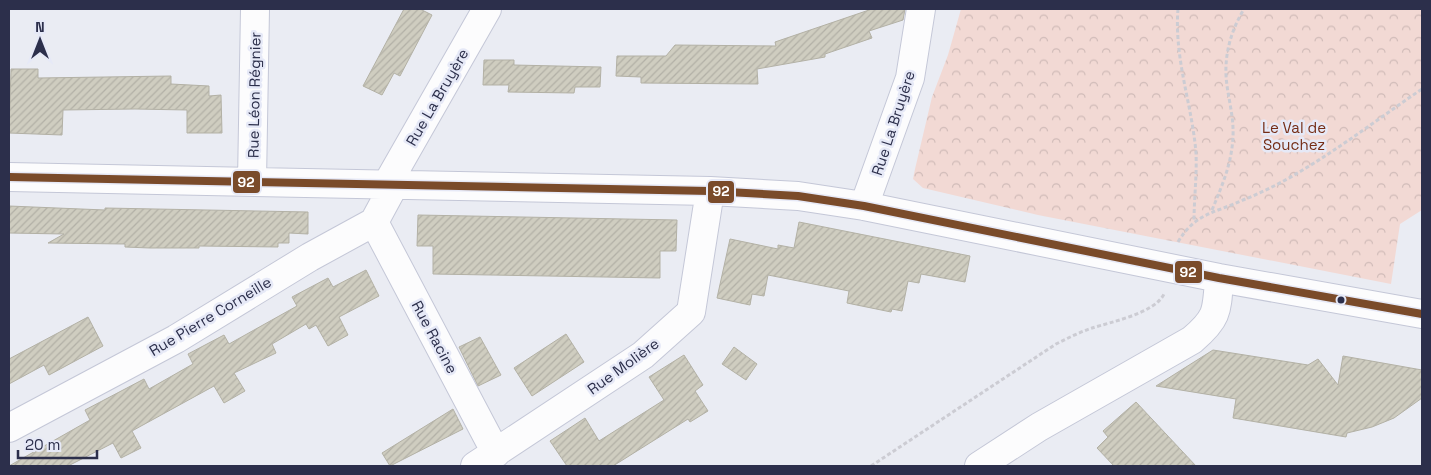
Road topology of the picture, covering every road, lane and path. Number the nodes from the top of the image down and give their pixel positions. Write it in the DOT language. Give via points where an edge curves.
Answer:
graph roads {
  1 [pos="255,9"];
  2 [pos="488,9"];
  3 [pos="921,9"];
  4 [pos="1178,9"];
  5 [pos="1244,9"];
  6 [pos="1422,89"];
  7 [pos="1301,171"];
  8 [pos="9,177"];
  9 [pos="252,181"];
  10 [pos="390,185"];
  11 [pos="710,191"];
  12 [pos="864,206"];
  13 [pos="1212,211"];
  14 [pos="374,222"];
  15 [pos="1194,222"];
  16 [pos="1219,278"];
  17 [pos="1422,314"];
  18 [pos="1056,344"];
  19 [pos="9,428"];
  20 [pos="485,460"];
  21 [pos="871,466"];
  22 [pos="979,466"];
  1 -- 9 [label="street, Rue Léon Régnier"];
  2 -- 10 [label="street, Rue La Bruyère"];
  3 -- 12 [label="street, Rue La Bruyère" via="910,78"];
  4 -- 15 [label="path" via="1180,66 1196,153"];
  5 -- 13 [label="path" via="1226,58 1233,136 1225,181"];
  6 -- 7 [label="path"];
  8 -- 9 [label="street"];
  9 -- 10 [label="street"];
  10 -- 11 [label="street"];
  10 -- 14 [label="street"];
  11 -- 12 [label="street" via="798,196"];
  11 -- 20 [label="street, Rue Molière" via="691,312 643,355"];
  12 -- 16 [label="street"];
  14 -- 19 [label="street, Rue Pierre Corneille" via="310,256 176,339"];
  14 -- 20 [label="street, Rue Racine"];
  16 -- 17 [label="street"];
  16 -- 22 [label="street" via="1216,314 1209,326 1192,340 1039,426"];
  18 -- 21 [label="path"];
}
